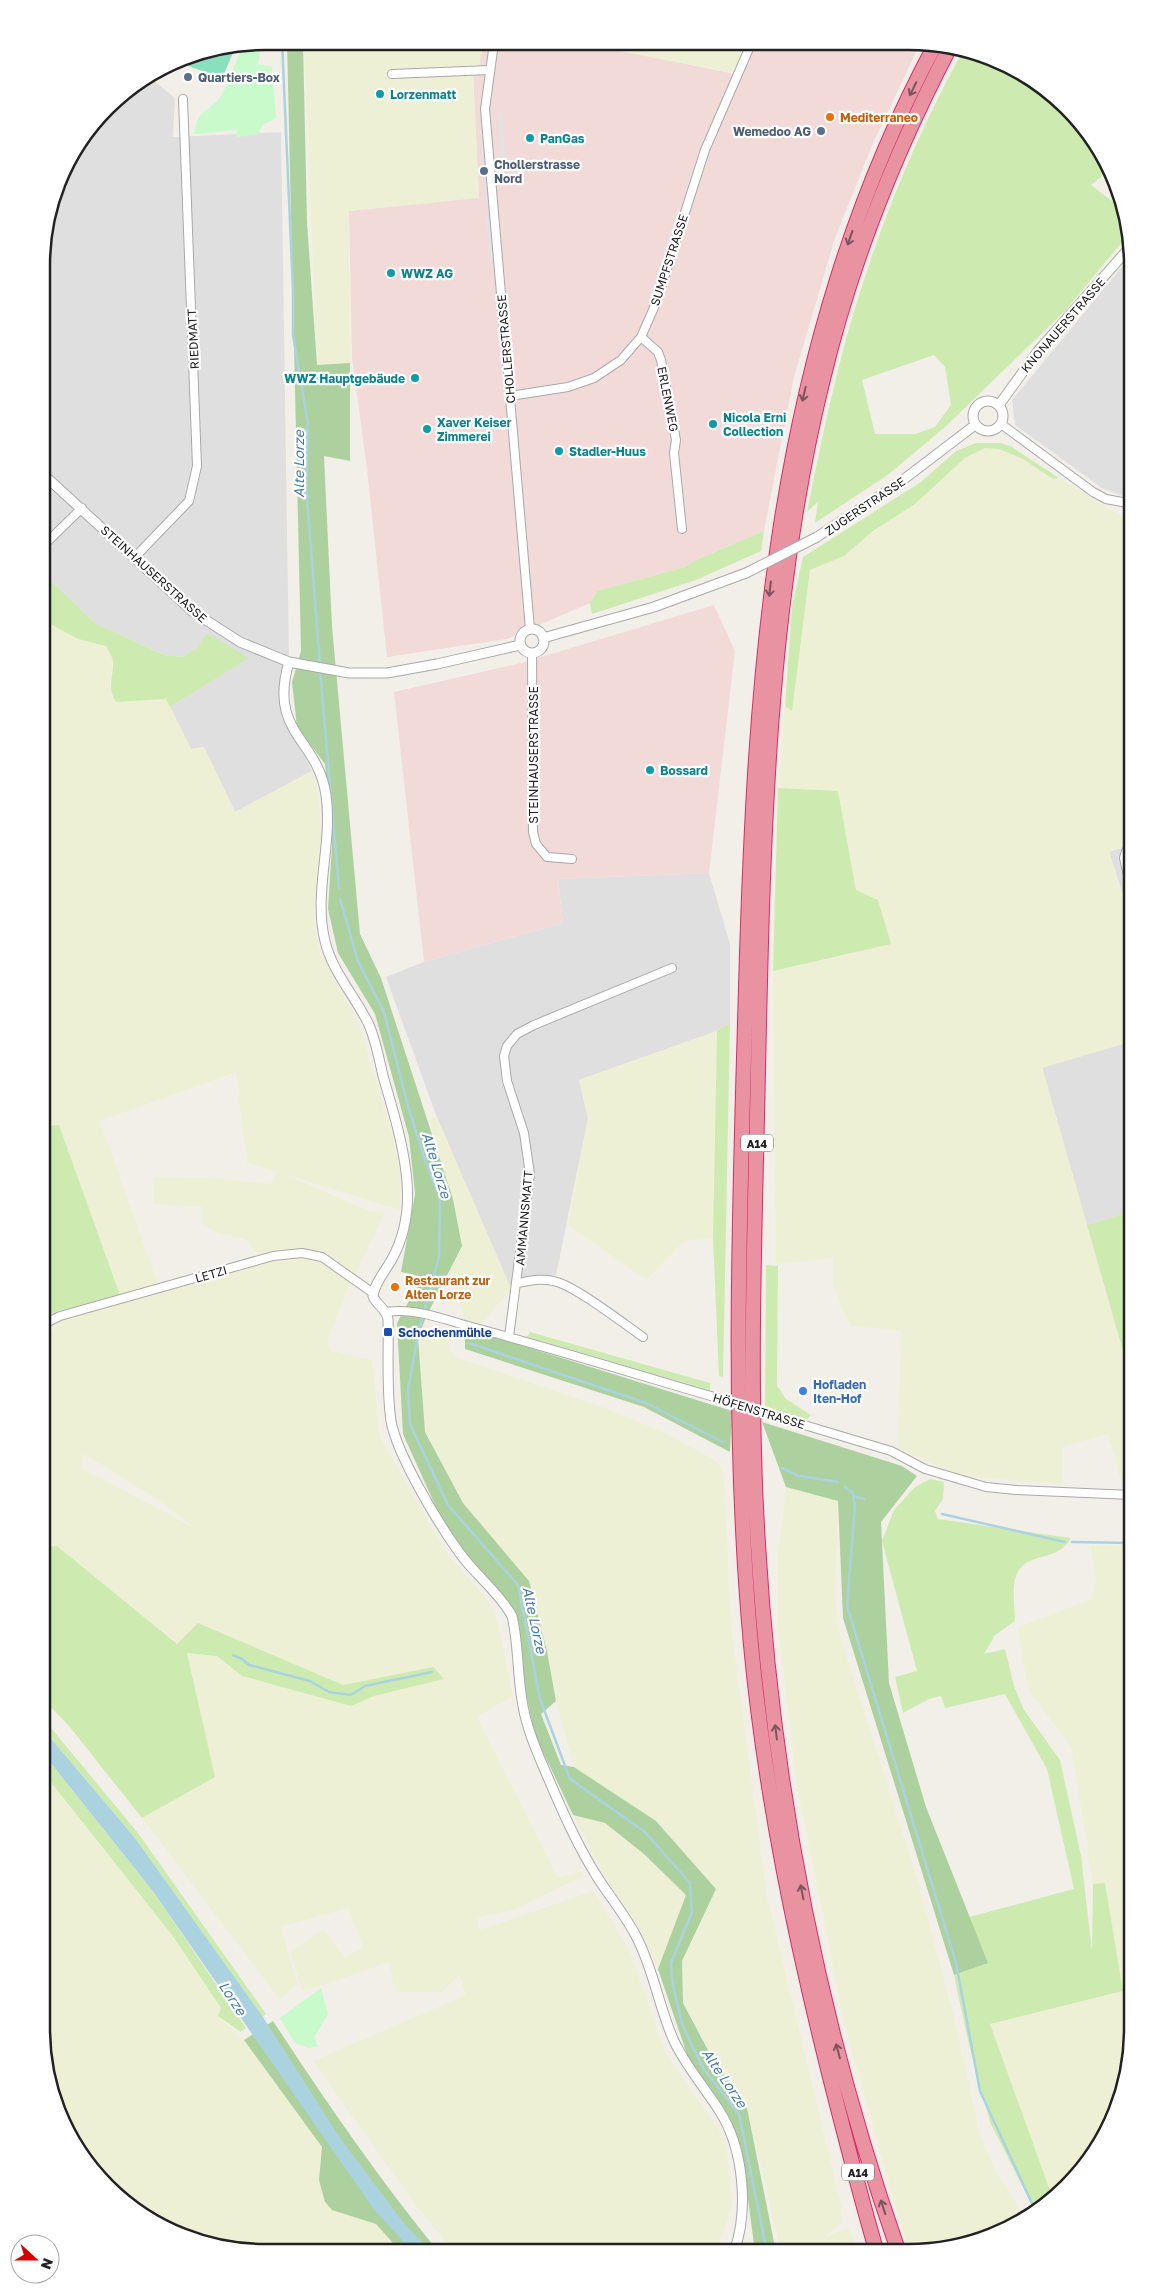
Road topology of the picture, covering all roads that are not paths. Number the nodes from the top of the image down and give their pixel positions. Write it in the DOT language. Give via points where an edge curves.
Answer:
graph roads {
  1 [pos="493,50"];
  2 [pos="748,50"];
  3 [pos="932,51"];
  4 [pos="947,53"];
  5 [pos="490,70"];
  6 [pos="392,74"];
  7 [pos="183,99"];
  8 [pos="1124,254"];
  9 [pos="640,337"];
  10 [pos="510,396"];
  11 [pos="998,405"];
  12 [pos="1001,424"];
  13 [pos="975,425"];
  14 [pos="50,480"];
  15 [pos="1124,502"];
  16 [pos="82,508"];
  17 [pos="682,529"];
  18 [pos="50,539"];
  19 [pos="135,557"];
  20 [pos="530,629"];
  21 [pos="543,638"];
  22 [pos="520,645"];
  23 [pos="532,653"];
  24 [pos="289,662"];
  25 [pos="572,859"];
  26 [pos="672,968"];
  27 [pos="518,1283"];
  28 [pos="373,1292"];
  29 [pos="386,1312"];
  30 [pos="50,1321"];
  31 [pos="509,1337"];
  32 [pos="643,1337"];
  33 [pos="1124,1495"];
  34 [pos="833,2090"];
  35 [pos="737,2244"];
  36 [pos="875,2244"];
  37 [pos="881,2244"];
  38 [pos="896,2244"];
  1 -- 5 [label="street, CHOLLERSTRASSE"];
  2 -- 9 [label="street, SUMPFSTRASSE" via="705,150 656,303"];
  3 -- 34 [label="highway, A14, one-way" via="868,189 836,279 810,370 786,484 770,591 752,798 738,1313 743,1540 751,1647 769,1788 795,1929"];
  38 -- 4 [label="highway, A14, one-way" via="861,2136 825,2001 796,1863 775,1732 755,1494 755,1203 768,774 779,635 796,506 823,378 856,265 904,143"];
  5 -- 6 [label="street"];
  5 -- 10 [label="street, CHOLLERSTRASSE" via="484,109"];
  7 -- 19 [label="street, RIEDMATT" via="197,466 189,501"];
  8 -- 11 [label="street, KNONAUERSTRASSE" via="1038,351"];
  9 -- 10 [label="street, SUMPFSTRASSE" via="621,360 594,378 568,387"];
  9 -- 17 [label="street, ERLENWEG" via="658,352 661,360 676,440 674,453"];
  10 -- 20 [label="street, CHOLLERSTRASSE"];
  11 -- 12 [label="street" via="1003,414"];
  11 -- 13 [label="street" via="989,400 979,403 972,416"];
  12 -- 13 [label="street" via="988,432"];
  12 -- 15 [label="street" via="1093,492 1106,499"];
  13 -- 21 [label="street, ZUGERSTRASSE, bridge" via="887,492 817,537 746,573 654,607"];
  14 -- 16 [label="street, STEINHAUSERSTRASSE"];
  16 -- 18 [label="street"];
  16 -- 19 [label="street, STEINHAUSERSTRASSE"];
  19 -- 24 [label="street, STEINHAUSERSTRASSE" via="210,624 240,642"];
  20 -- 21 [label="street" via="538,631"];
  20 -- 22 [label="street" via="522,634"];
  21 -- 23 [label="street" via="541,648"];
  22 -- 23 [label="street"];
  22 -- 24 [label="street, STEINHAUSERSTRASSE" via="404,671 349,673"];
  23 -- 25 [label="street, STEINHAUSERSTRASSE" via="533,832 536,844 547,856"];
  24 -- 28 [label="street" via="283,688 286,715 320,772 326,795 328,831 320,919 325,944 370,1028 406,1173 407,1214 402,1238"];
  26 -- 27 [label="street, AMMANNSMATT" via="534,1025 517,1034 507,1046 504,1056 507,1081 524,1133 530,1174"];
  27 -- 31 [label="street, AMMANNSMATT"];
  27 -- 32 [label="street" via="537,1279 555,1281"];
  28 -- 29 [label="street" via="375,1302"];
  28 -- 30 [label="street, LETZI" via="322,1257 302,1253 254,1261"];
  29 -- 31 [label="street, HÖFENSTRASSE" via="405,1311"];
  29 -- 35 [label="street" via="388,1398 397,1442 449,1538 512,1616 522,1705 546,1772 595,1874 636,1936 674,2041 730,2131 738,2159 743,2212"];
  31 -- 33 [label="street, HÖFENSTRASSE, bridge" via="891,1450 925,1469 986,1487"];
  34 -- 36 [label="highway"];
  34 -- 37 [label="highway, A14"];
}
